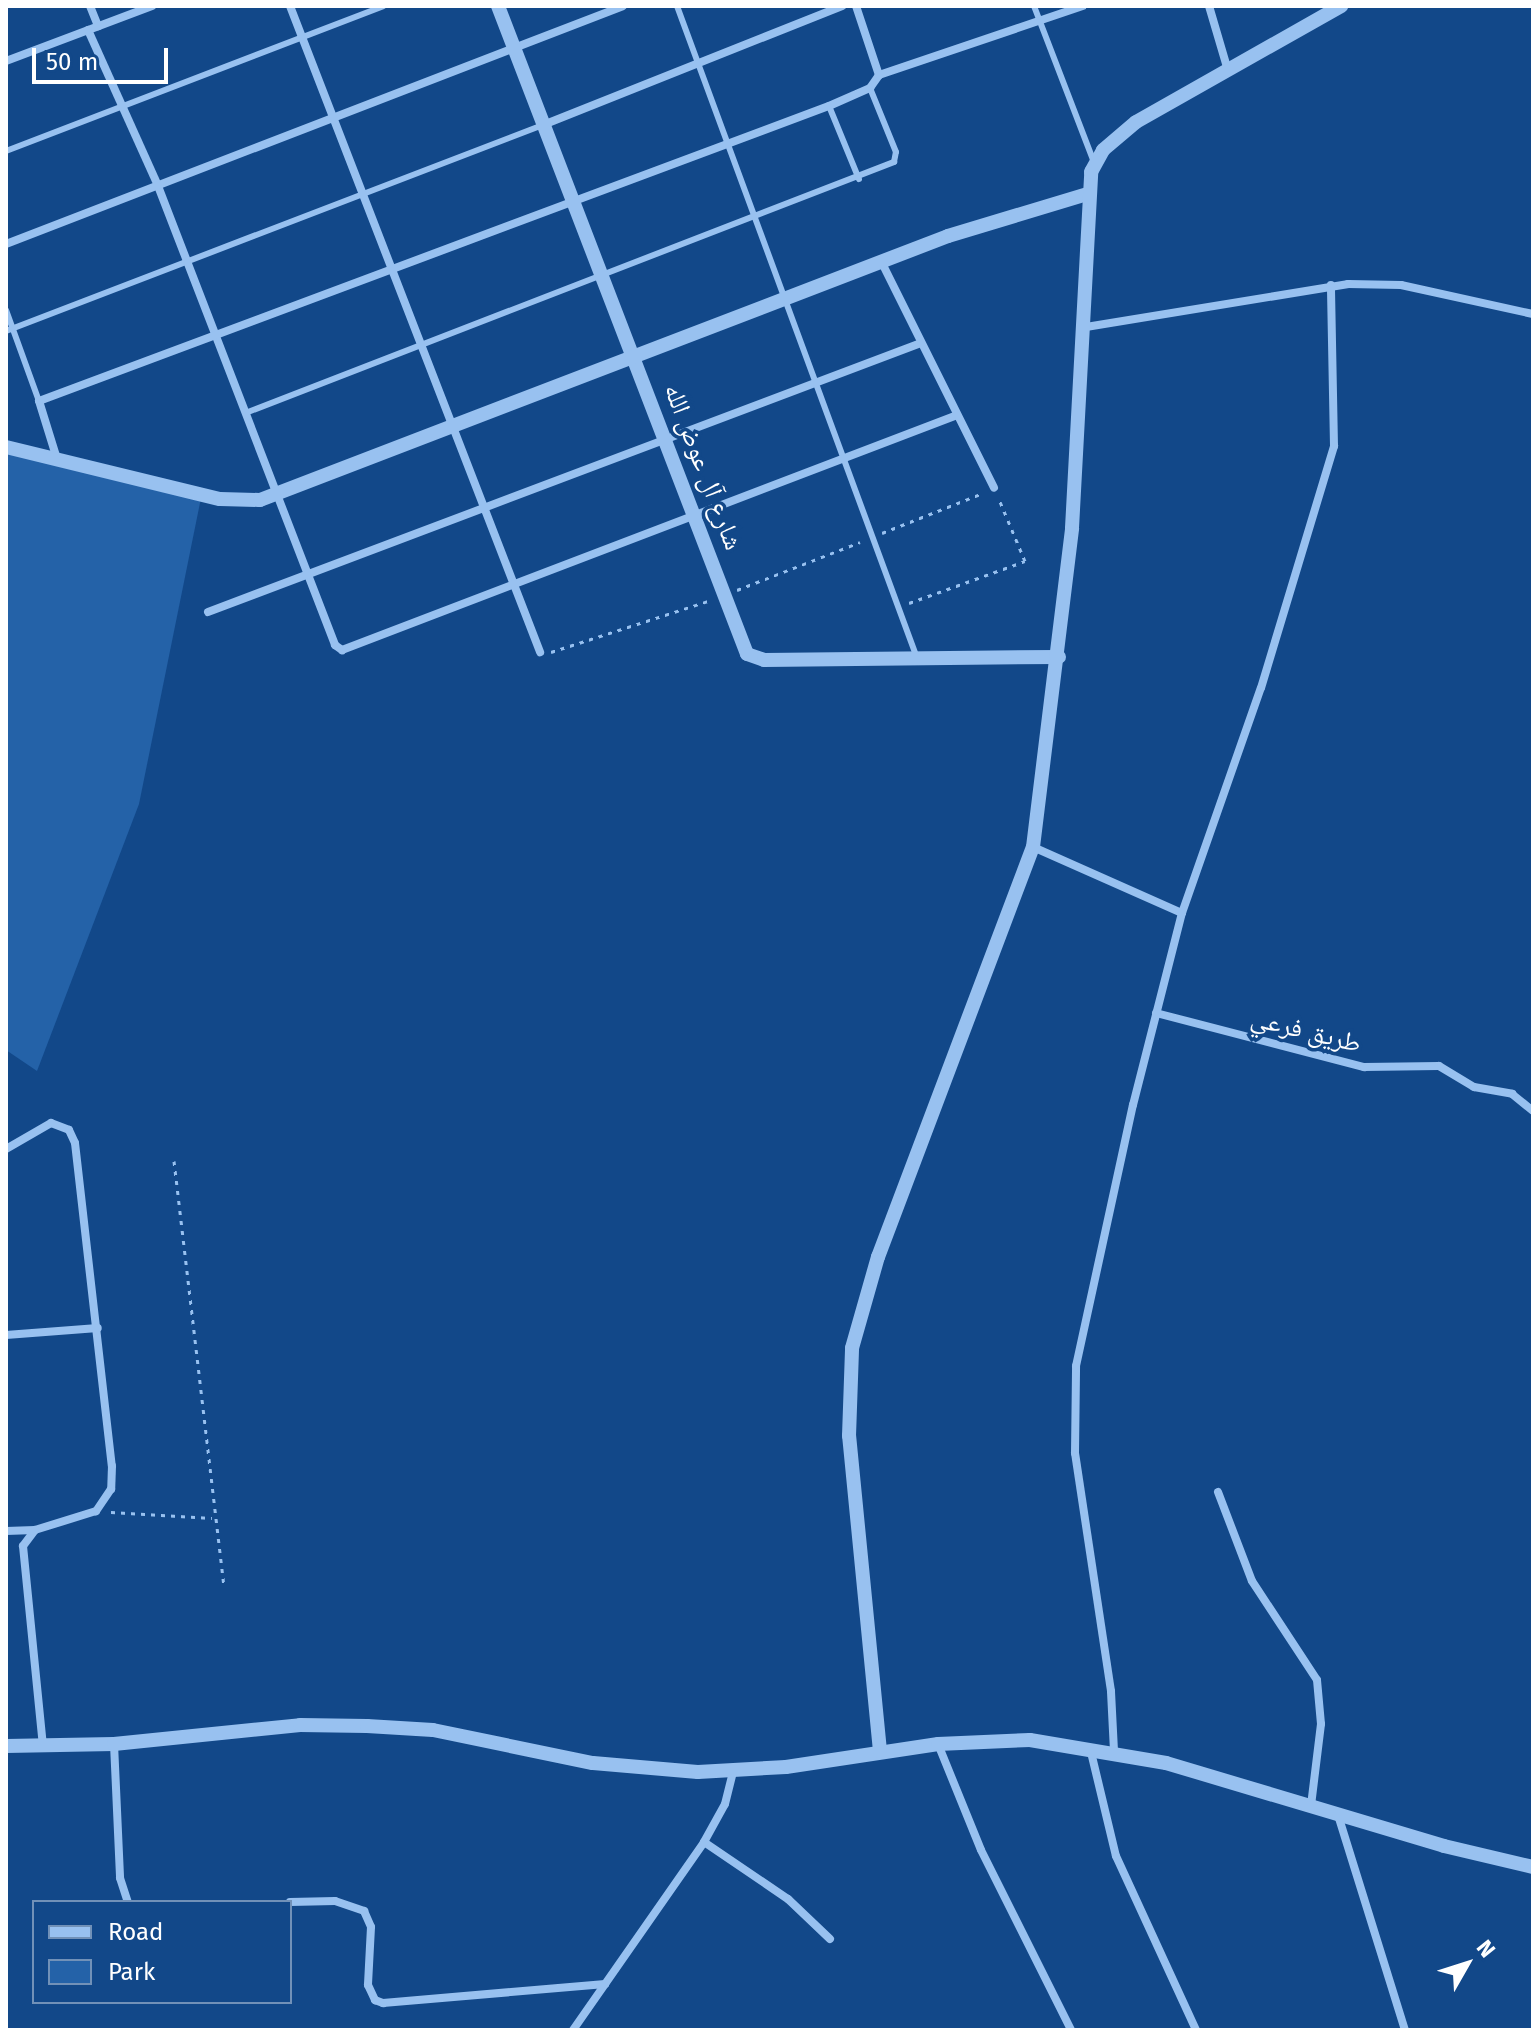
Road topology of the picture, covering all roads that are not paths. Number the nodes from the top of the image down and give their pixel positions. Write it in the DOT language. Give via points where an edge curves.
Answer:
graph roads {
  1 [pos="90,6"];
  2 [pos="152,6"];
  3 [pos="290,6"];
  4 [pos="383,6"];
  5 [pos="498,6"];
  6 [pos="623,6"];
  7 [pos="677,6"];
  8 [pos="842,6"];
  9 [pos="856,6"];
  10 [pos="1034,6"];
  11 [pos="1083,6"];
  12 [pos="1209,6"];
  13 [pos="1341,6"];
  14 [pos="1040,24"];
  15 [pos="98,26"];
  16 [pos="88,30"];
  17 [pos="302,35"];
  18 [pos="514,50"];
  19 [pos="6,61"];
  20 [pos="697,66"];
  21 [pos="1227,67"];
  22 [pos="879,75"];
  23 [pos="870,88"];
  24 [pos="122,105"];
  25 [pos="829,106"];
  26 [pos="336,116"];
  27 [pos="543,125"];
  28 [pos="727,143"];
  29 [pos="6,151"];
  30 [pos="1094,162"];
  31 [pos="859,179"];
  32 [pos="158,186"];
  33 [pos="364,193"];
  34 [pos="1087,194"];
  35 [pos="570,202"];
  36 [pos="755,218"];
  37 [pos="6,244"];
  38 [pos="188,263"];
  39 [pos="882,263"];
  40 [pos="394,271"];
  41 [pos="602,278"];
  42 [pos="1331,285"];
  43 [pos="786,296"];
  44 [pos="6,310"];
  45 [pos="1533,314"];
  46 [pos="1086,327"];
  47 [pos="10,329"];
  48 [pos="217,336"];
  49 [pos="921,343"];
  50 [pos="423,346"];
  51 [pos="633,355"];
  52 [pos="817,379"];
  53 [pos="39,401"];
  54 [pos="248,412"];
  55 [pos="957,415"];
  56 [pos="454,426"];
  57 [pos="667,437"];
  58 [pos="6,447"];
  59 [pos="846,459"];
  60 [pos="57,460"];
  61 [pos="994,488"];
  62 [pos="278,493"];
  63 [pos="485,507"];
  64 [pos="696,514"];
  65 [pos="309,574"];
  66 [pos="514,585"];
  67 [pos="208,612"];
  68 [pos="540,652"];
  69 [pos="1059,657"];
  70 [pos="918,661"];
  71 [pos="1033,847"];
  72 [pos="1182,913"];
  73 [pos="1156,1013"];
  74 [pos="1533,1111"];
  75 [pos="6,1149"];
  76 [pos="98,1328"];
  77 [pos="6,1335"];
  78 [pos="1218,1492"];
  79 [pos="35,1530"];
  80 [pos="6,1531"];
  81 [pos="114,1744"];
  82 [pos="938,1744"];
  83 [pos="43,1745"];
  84 [pos="6,1746"];
  85 [pos="1090,1747"];
  86 [pos="880,1751"];
  87 [pos="1114,1751"];
  88 [pos="733,1771"];
  89 [pos="1311,1805"];
  90 [pos="1338,1815"];
  91 [pos="704,1842"];
  92 [pos="1533,1867"];
  93 [pos="127,1900"];
  94 [pos="292,1902"];
  95 [pos="830,1939"];
  96 [pos="605,1984"];
  97 [pos="573,2030"];
  98 [pos="1071,2030"];
  99 [pos="1196,2030"];
  100 [pos="1405,2030"];
  1 -- 15 [label="street"];
  2 -- 15 [label="street"];
  3 -- 17 [label="street"];
  4 -- 17 [label="lane"];
  5 -- 18 [label="street, شارع آل عوض الله"];
  6 -- 18 [label="street"];
  7 -- 20 [label="lane"];
  8 -- 20 [label="street"];
  9 -- 22 [label="street"];
  10 -- 14 [label="lane"];
  11 -- 14 [label="street"];
  12 -- 21 [label="street"];
  13 -- 21 [label="street"];
  14 -- 22 [label="street"];
  14 -- 30 [label="lane"];
  15 -- 16 [label="street"];
  16 -- 19 [label="street"];
  16 -- 24 [label="street"];
  17 -- 24 [label="lane"];
  17 -- 26 [label="street"];
  18 -- 26 [label="street"];
  18 -- 27 [label="street, شارع آل عوض الله"];
  20 -- 27 [label="street"];
  20 -- 28 [label="lane"];
  21 -- 30 [label="street" via="1136,122"];
  22 -- 23 [label="street"];
  23 -- 25 [label="street"];
  23 -- 31 [label="lane" via="896,152 894,162"];
  24 -- 29 [label="lane"];
  24 -- 32 [label="street"];
  25 -- 28 [label="street"];
  25 -- 31 [label="lane"];
  26 -- 32 [label="street"];
  26 -- 33 [label="street"];
  27 -- 33 [label="lane"];
  27 -- 35 [label="street, شارع آل عوض الله"];
  28 -- 35 [label="street"];
  28 -- 36 [label="lane"];
  30 -- 34 [label="street"];
  31 -- 36 [label="lane"];
  32 -- 37 [label="street"];
  32 -- 38 [label="street"];
  33 -- 38 [label="lane"];
  33 -- 40 [label="street"];
  34 -- 39 [label="street" via="1014,213"];
  34 -- 46 [label="street"];
  35 -- 40 [label="street"];
  35 -- 41 [label="street, شارع آل عوض الله"];
  36 -- 41 [label="lane"];
  36 -- 43 [label="lane"];
  38 -- 47 [label="lane"];
  38 -- 48 [label="street"];
  39 -- 43 [label="street"];
  39 -- 49 [label="street"];
  40 -- 48 [label="street"];
  40 -- 50 [label="street"];
  41 -- 50 [label="lane"];
  41 -- 51 [label="street, شارع آل عوض الله"];
  42 -- 45 [label="street" via="1401,285"];
  42 -- 46 [label="street"];
  42 -- 72 [label="street" via="1334,446 1261,688"];
  43 -- 51 [label="street"];
  43 -- 52 [label="lane"];
  44 -- 47 [label="lane"];
  46 -- 69 [label="street"];
  47 -- 53 [label="lane"];
  48 -- 53 [label="street"];
  48 -- 54 [label="street"];
  49 -- 52 [label="street"];
  49 -- 55 [label="street"];
  50 -- 54 [label="lane"];
  50 -- 56 [label="street"];
  51 -- 56 [label="street"];
  51 -- 57 [label="street, شارع آل عوض الله"];
  52 -- 57 [label="street"];
  52 -- 59 [label="lane"];
  53 -- 60 [label="street"];
  54 -- 62 [label="street"];
  55 -- 59 [label="street"];
  55 -- 61 [label="street"];
  56 -- 62 [label="street"];
  56 -- 63 [label="street"];
  57 -- 63 [label="street"];
  57 -- 64 [label="street, شارع آل عوض الله"];
  58 -- 60 [label="street"];
  59 -- 64 [label="street"];
  59 -- 70 [label="lane"];
  60 -- 62 [label="street" via="220,499 250,501"];
  62 -- 65 [label="street"];
  63 -- 65 [label="street"];
  63 -- 66 [label="street"];
  64 -- 66 [label="street"];
  64 -- 70 [label="street, شارع آل عوض الله" via="744,649 757,660"];
  65 -- 66 [label="street" via="335,645 345,651"];
  65 -- 67 [label="street"];
  66 -- 68 [label="street"];
  69 -- 70 [label="street, شارع آل عوض الله"];
  69 -- 71 [label="street"];
  71 -- 72 [label="street"];
  71 -- 86 [label="street" via="878,1257 852,1348 849,1436"];
  72 -- 73 [label="street"];
  73 -- 74 [label="street, طريق فرعي" via="1364,1067 1439,1066 1474,1087 1512,1094"];
  73 -- 87 [label="street" via="1074,1385 1077,1480 1111,1691"];
  75 -- 76 [label="street" via="51,1123 69,1130"];
  76 -- 77 [label="street"];
  76 -- 79 [label="street" via="113,1477 107,1498 96,1511"];
  78 -- 89 [label="street" via="1252,1581 1317,1680 1321,1724"];
  79 -- 80 [label="street"];
  79 -- 83 [label="street" via="22,1556"];
  81 -- 83 [label="street"];
  81 -- 88 [label="street" via="263,1728 367,1726 433,1730 593,1763"];
  81 -- 93 [label="street" via="120,1878"];
  82 -- 85 [label="street" via="1030,1740"];
  82 -- 86 [label="street"];
  82 -- 98 [label="street" via="981,1850"];
  83 -- 84 [label="street"];
  85 -- 87 [label="street"];
  85 -- 99 [label="street" via="1116,1856"];
  86 -- 88 [label="street"];
  87 -- 89 [label="street"];
  88 -- 91 [label="street" via="725,1804"];
  89 -- 90 [label="street"];
  90 -- 92 [label="street"];
  90 -- 100 [label="street"];
  91 -- 95 [label="street" via="788,1899"];
  91 -- 96 [label="street"];
  94 -- 96 [label="street" via="335,1901 364,1911 371,1927 368,1985 375,2000 383,2003"];
  96 -- 97 [label="street"];
}
